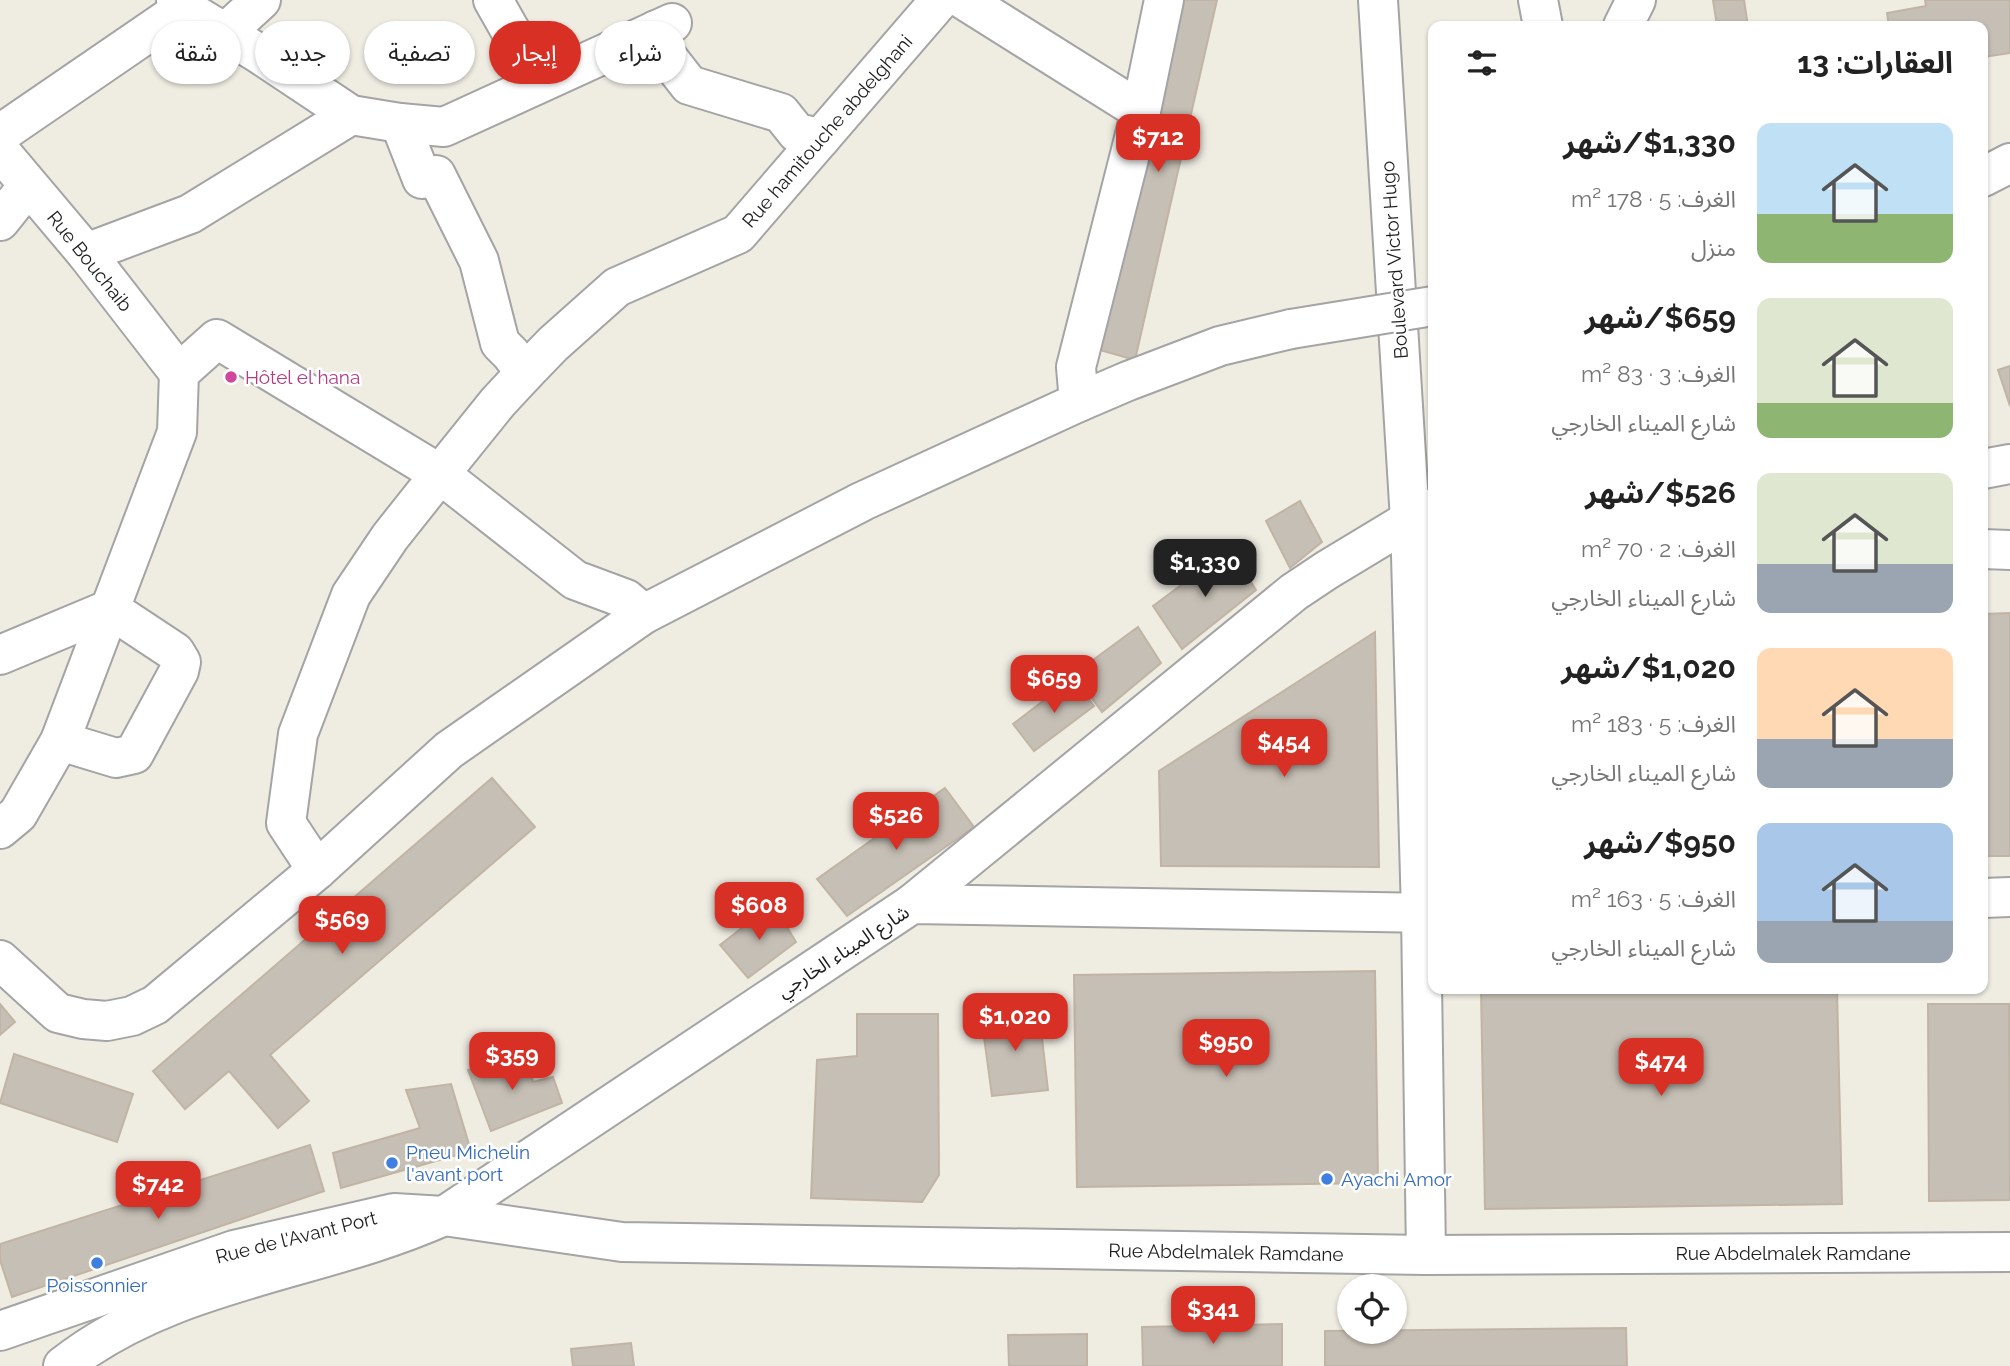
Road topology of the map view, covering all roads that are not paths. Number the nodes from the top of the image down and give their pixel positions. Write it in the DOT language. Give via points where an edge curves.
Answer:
graph roads {
  1 [pos="261,0"];
  2 [pos="493,0"];
  3 [pos="940,0"];
  4 [pos="964,0"];
  5 [pos="1164,0"];
  6 [pos="1378,0"];
  7 [pos="1538,0"];
  8 [pos="1636,0"];
  9 [pos="180,4"];
  10 [pos="205,21"];
  11 [pos="238,21"];
  12 [pos="505,21"];
  13 [pos="1542,21"];
  14 [pos="1626,21"];
  15 [pos="241,44"];
  16 [pos="581,64"];
  17 [pos="536,84"];
  18 [pos="1140,111"];
  19 [pos="351,115"];
  20 [pos="400,123"];
  21 [pos="0,134"];
  22 [pos="821,138"];
  23 [pos="0,151"];
  24 [pos="2010,163"];
  25 [pos="1988,174"];
  26 [pos="28,186"];
  27 [pos="0,221"];
  28 [pos="86,253"];
  29 [pos="1428,307"];
  30 [pos="179,373"];
  31 [pos="525,373"];
  32 [pos="1079,402"];
  33 [pos="2010,464"];
  34 [pos="1988,468"];
  35 [pos="440,474"];
  36 [pos="1426,519"];
  37 [pos="1988,549"];
  38 [pos="2010,550"];
  39 [pos="110,609"];
  40 [pos="644,614"];
  41 [pos="0,655"];
  42 [pos="60,741"];
  43 [pos="0,829"];
  44 [pos="317,870"];
  45 [pos="2010,897"];
  46 [pos="1988,898"];
  47 [pos="912,904"];
  48 [pos="1427,913"];
  49 [pos="0,960"];
  50 [pos="444,1216"];
  51 [pos="2010,1252"];
  52 [pos="1426,1255"];
  53 [pos="0,1331"];
  54 [pos="73,1362"];
  1 -- 11 [label="street"];
  2 -- 12 [label="street"];
  3 -- 22 [label="street, Rue hamitouche abdelghani"];
  4 -- 18 [label="street"];
  5 -- 18 [label="street"];
  6 -- 36 [label="street, Boulevard Victor Hugo"];
  7 -- 13 [label="street"];
  8 -- 14 [label="street"];
  9 -- 10 [label="street"];
  9 -- 21 [label="street"];
  15 -- 19 [label="street"];
  16 -- 22 [label="street" via="664,27 661,49 689,85 781,113 797,133"];
  17 -- 20 [label="street" via="444,127"];
  18 -- 32 [label="street" via="1076,367"];
  19 -- 20 [label="street"];
  19 -- 28 [label="street" via="190,214"];
  20 -- 31 [label="street" via="422,179 436,175 479,261 500,343"];
  22 -- 31 [label="street, Rue hamitouche abdelghani" via="738,234 617,287"];
  23 -- 26 [label="street, Rue Bouchaib"];
  24 -- 25 [label="street"];
  26 -- 27 [label="street"];
  26 -- 28 [label="street, Rue Bouchaib"];
  28 -- 30 [label="street, Rue Bouchaib"];
  29 -- 32 [label="street, bridge" via="1291,329 1220,346"];
  30 -- 35 [label="street" via="217,339"];
  30 -- 39 [label="street" via="177,432"];
  31 -- 35 [label="street, Rue hamitouche abdelghani"];
  32 -- 40 [label="street" via="863,501"];
  33 -- 34 [label="street"];
  35 -- 40 [label="street" via="575,580 626,599"];
  35 -- 44 [label="street, Rue hamitouche abdelghani" via="351,595 298,734 286,823"];
  36 -- 47 [label="street" via="1327,569 1294,592"];
  36 -- 48 [label="street, Boulevard Victor Hugo"];
  37 -- 38 [label="street"];
  39 -- 41 [label="street"];
  39 -- 42 [label="street"];
  39 -- 42 [label="street" via="175,652 181,662 179,671 134,754 116,758"];
  40 -- 44 [label="street" via="449,751"];
  42 -- 43 [label="street" via="18,814"];
  44 -- 49 [label="street" via="175,990 132,1016 107,1021 58,1013"];
  45 -- 46 [label="street"];
  47 -- 48 [label="street, شارع الميناء الخارجي"];
  47 -- 50 [label="street, شارع الميناء الخارجي"];
  48 -- 52 [label="street, Boulevard Victor Hugo"];
  50 -- 52 [label="street, Rue Abdelmalek Ramdane" via="622,1242"];
  50 -- 53 [label="street, Rue de l'Avant Port" via="386,1214 234,1250"];
  50 -- 54 [label="street, Rue de l'Avant Port" via="396,1237 163,1307 108,1335"];
  51 -- 52 [label="street, Rue Abdelmalek Ramdane"];
}
